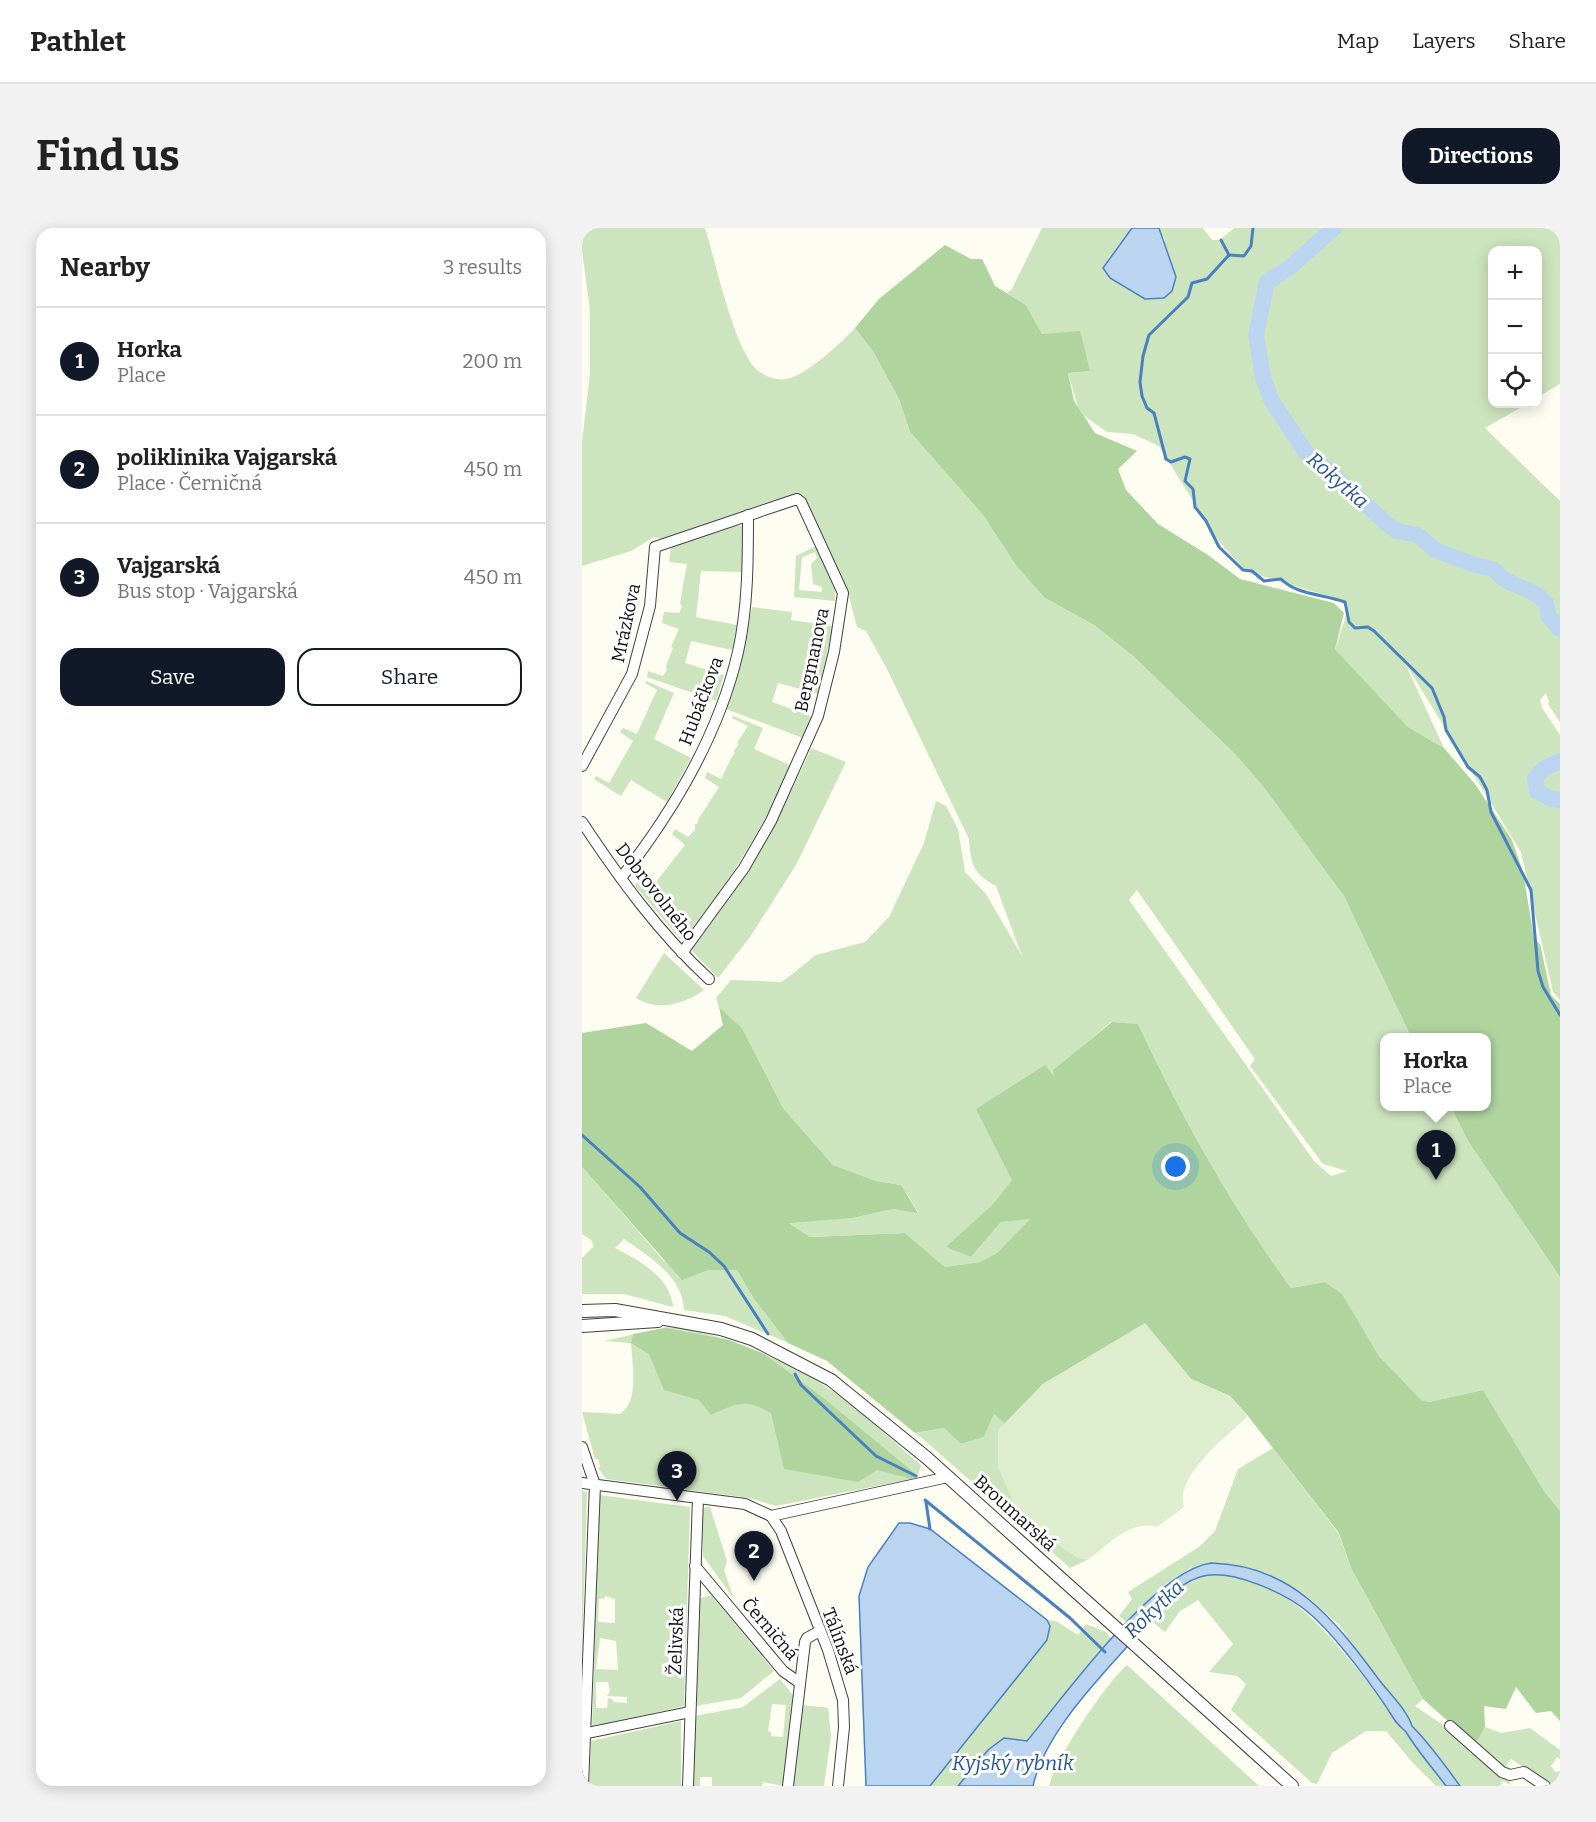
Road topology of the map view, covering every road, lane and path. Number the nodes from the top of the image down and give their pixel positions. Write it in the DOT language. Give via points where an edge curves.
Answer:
graph roads {
  1 [pos="748,515"];
  2 [pos="654,547"];
  3 [pos="582,766"];
  4 [pos="582,822"];
  5 [pos="621,878"];
  6 [pos="682,953"];
  7 [pos="709,979"];
  8 [pos="582,1311"];
  9 [pos="680,1320"];
  10 [pos="582,1326"];
  11 [pos="582,1447"];
  12 [pos="948,1477"];
  13 [pos="582,1483"];
  14 [pos="594,1485"];
  15 [pos="698,1498"];
  16 [pos="771,1515"];
  17 [pos="695,1566"];
  18 [pos="818,1632"];
  19 [pos="800,1683"];
  20 [pos="690,1712"];
  21 [pos="1450,1726"];
  22 [pos="583,1734"];
  23 [pos="583,1786"];
  24 [pos="688,1786"];
  25 [pos="788,1786"];
  26 [pos="838,1786"];
  27 [pos="1292,1786"];
  28 [pos="1545,1786"];
  1 -- 2 [label="street, Bergmanova"];
  1 -- 5 [label="street, Hubáčkova" via="748,580 739,642 719,709 672,805"];
  1 -- 6 [label="street, Bergmanova" via="797,499 801,502 843,593 834,652 808,743 771,821 738,876"];
  2 -- 3 [label="street, Mrázkova" via="650,606 632,674"];
  4 -- 5 [label="street, Dobrovolného"];
  5 -- 6 [label="street, Dobrovolného"];
  6 -- 7 [label="street, Dobrovolného"];
  8 -- 9 [label="street, Broumarská" via="615,1310"];
  9 -- 10 [label="street, Broumarská"];
  9 -- 12 [label="street, Broumarská" via="752,1339 831,1380"];
  11 -- 14 [label="street"];
  12 -- 16 [label="street"];
  12 -- 27 [label="street, Broumarská"];
  13 -- 14 [label="street"];
  14 -- 15 [label="street"];
  14 -- 22 [label="street"];
  15 -- 16 [label="street" via="745,1504"];
  15 -- 17 [label="street, Želivská"];
  16 -- 18 [label="street, Tálínská" via="781,1531"];
  17 -- 19 [label="street, Černičná" via="783,1671"];
  17 -- 20 [label="street, Želivská"];
  18 -- 19 [label="street, Černičná" via="805,1642"];
  18 -- 26 [label="street, Tálínská" via="828,1650 843,1700"];
  19 -- 25 [label="street, Černičná"];
  20 -- 22 [label="street"];
  20 -- 24 [label="street, Želivská"];
  21 -- 28 [label="street" via="1502,1772 1521,1772"];
  22 -- 23 [label="street"];
}
